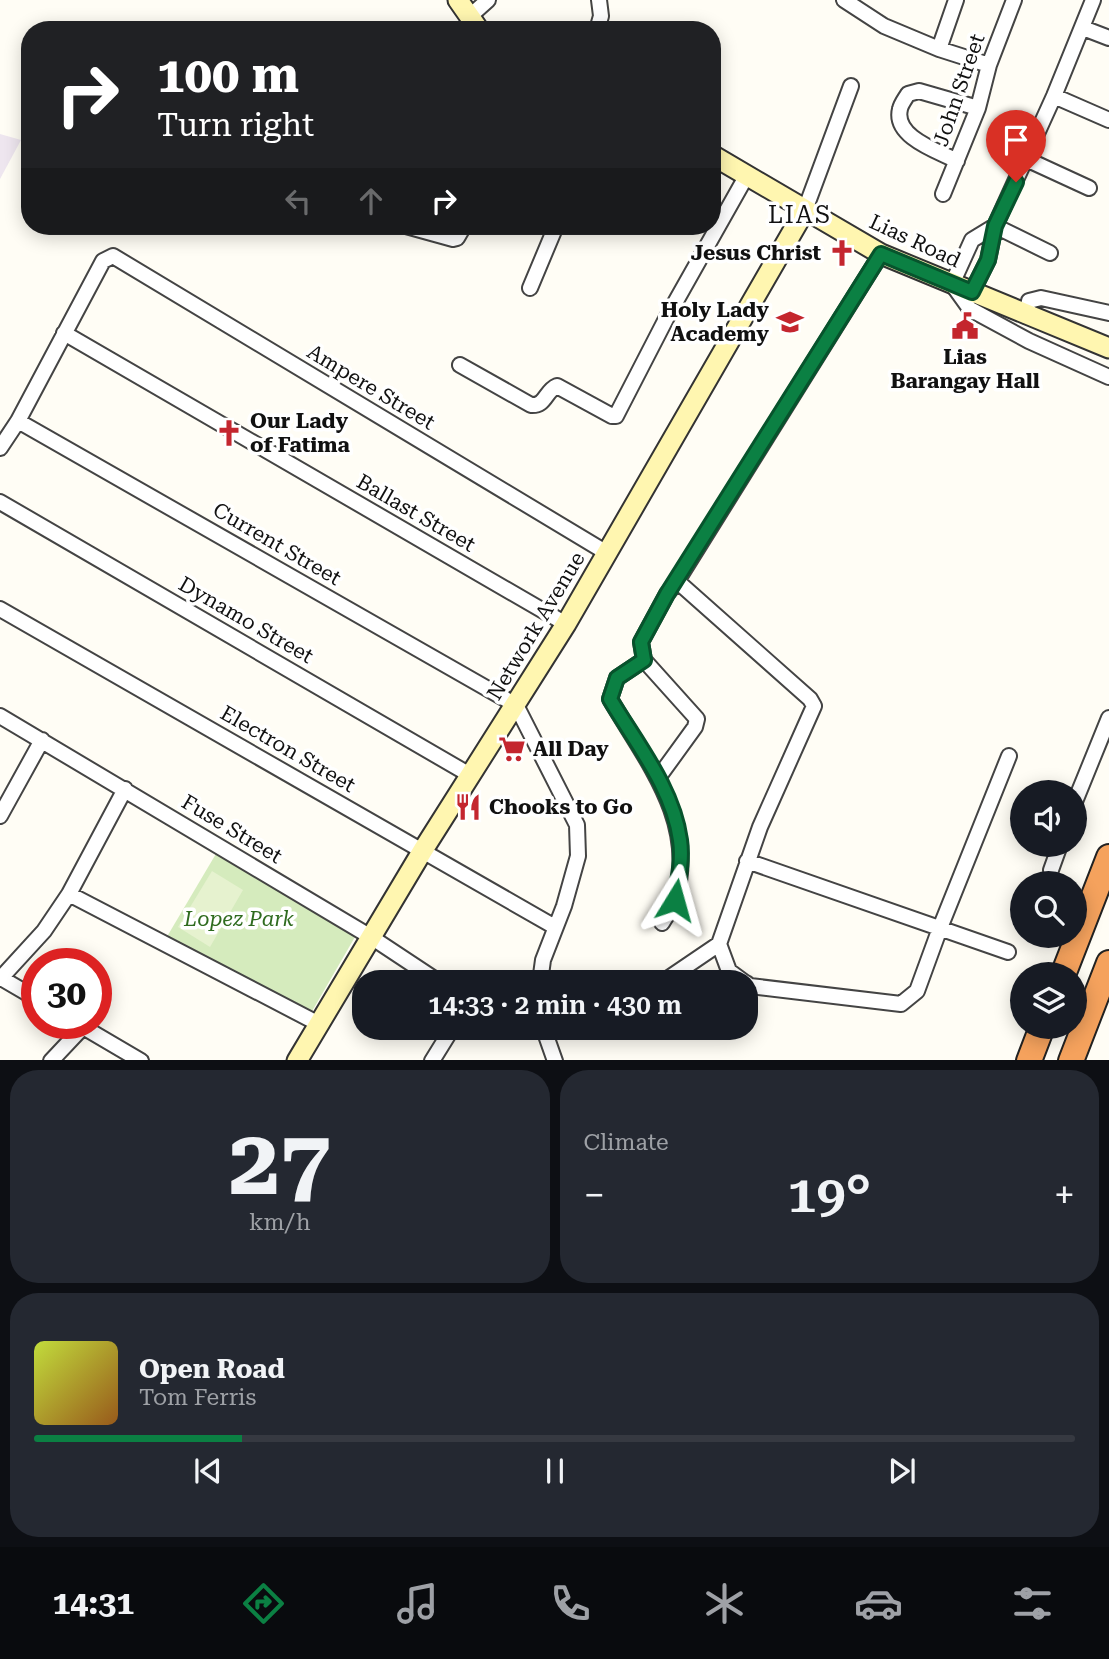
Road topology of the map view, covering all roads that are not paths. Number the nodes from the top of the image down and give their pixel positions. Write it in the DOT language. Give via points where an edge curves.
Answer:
graph roads {
  1 [pos="488,0"];
  2 [pos="599,0"];
  3 [pos="844,0"];
  4 [pos="956,0"];
  5 [pos="1014,0"];
  6 [pos="1093,0"];
  7 [pos="469,15"];
  8 [pos="600,21"];
  9 [pos="1083,28"];
  10 [pos="1109,38"];
  11 [pos="939,49"];
  12 [pos="989,65"];
  13 [pos="851,86"];
  14 [pos="1054,96"];
  15 [pos="978,108"];
  16 [pos="1109,120"];
  17 [pos="1026,159"];
  18 [pos="721,160"];
  19 [pos="957,161"];
  20 [pos="747,175"];
  21 [pos="1089,188"];
  22 [pos="943,194"];
  23 [pos="805,210"];
  24 [pos="721,221"];
  25 [pos="995,226"];
  26 [pos="439,235"];
  27 [pos="459,235"];
  28 [pos="552,235"];
  29 [pos="713,235"];
  30 [pos="1050,253"];
  31 [pos="881,254"];
  32 [pos="952,284"];
  33 [pos="530,288"];
  34 [pos="972,292"];
  35 [pos="1109,313"];
  36 [pos="1026,316"];
  37 [pos="64,333"];
  38 [pos="1109,348"];
  39 [pos="460,365"];
  40 [pos="1109,377"];
  41 [pos="18,421"];
  42 [pos="0,448"];
  43 [pos="0,502"];
  44 [pos="607,553"];
  45 [pos="677,581"];
  46 [pos="0,609"];
  47 [pos="566,624"];
  48 [pos="644,660"];
  49 [pos="516,705"];
  50 [pos="0,716"];
  51 [pos="1109,718"];
  52 [pos="42,740"];
  53 [pos="1009,756"];
  54 [pos="470,775"];
  55 [pos="658,778"];
  56 [pos="1084,780"];
  57 [pos="125,789"];
  58 [pos="0,816"];
  59 [pos="423,850"];
  60 [pos="1109,856"];
  61 [pos="1056,857"];
  62 [pos="747,861"];
  63 [pos="1051,870"];
  64 [pos="69,894"];
  65 [pos="662,923"];
  66 [pos="555,927"];
  67 [pos="940,928"];
  68 [pos="371,937"];
  69 [pos="719,944"];
  70 [pos="1008,952"];
  71 [pos="1068,962"];
  72 [pos="1109,962"];
  73 [pos="421,970"];
  74 [pos="542,970"];
  75 [pos="681,970"];
  76 [pos="729,970"];
  77 [pos="0,978"];
  78 [pos="758,987"];
  79 [pos="21,990"];
  80 [pos="319,1024"];
  81 [pos="69,1039"];
  82 [pos="105,1039"];
  83 [pos="1037,1039"];
  84 [pos="445,1040"];
  85 [pos="545,1040"];
  86 [pos="51,1060"];
  87 [pos="141,1060"];
  88 [pos="297,1060"];
  89 [pos="432,1060"];
  90 [pos="555,1060"];
  91 [pos="1029,1060"];
  92 [pos="1071,1060"];
  1 -- 7 [label="street"];
  2 -- 8 [label="street"];
  3 -- 11 [label="street" via="884,26"];
  4 -- 11 [label="street"];
  5 -- 12 [label="street, John Street"];
  6 -- 9 [label="street"];
  9 -- 10 [label="street"];
  9 -- 14 [label="street"];
  11 -- 12 [label="street"];
  12 -- 15 [label="street, John Street"];
  13 -- 23 [label="street"];
  14 -- 16 [label="street"];
  14 -- 17 [label="street"];
  15 -- 19 [label="street, John Street"];
  15 -- 19 [label="street" via="919,91 908,94 899,110 902,127 914,139"];
  17 -- 21 [label="street"];
  17 -- 25 [label="street"];
  18 -- 20 [label="street, Lias Road"];
  19 -- 22 [label="street, John Street"];
  20 -- 23 [label="street, Lias Road"];
  20 -- 24 [label="street"];
  23 -- 31 [label="street, Lias Road"];
  23 -- 44 [label="street, Network Avenue"];
  25 -- 30 [label="street"];
  25 -- 32 [label="street" via="972,240"];
  25 -- 34 [label="street" via="988,260"];
  26 -- 27 [label="street" via="453,239"];
  28 -- 33 [label="street"];
  29 -- 39 [label="street" via="617,416 557,386 537,406 531,405"];
  31 -- 32 [label="street, Lias Road"];
  31 -- 45 [label="street"];
  32 -- 34 [label="street, Lias Road"];
  32 -- 40 [label="street" via="970,309"];
  34 -- 36 [label="street, Lias Road"];
  35 -- 36 [label="street" via="1041,298 1029,302"];
  36 -- 38 [label="street, Lias Road"];
  37 -- 41 [label="street"];
  37 -- 44 [label="street, Ampere Street" via="103,261 113,256"];
  37 -- 47 [label="street, Ballast Street"];
  41 -- 42 [label="street"];
  41 -- 49 [label="street, Current Street"];
  43 -- 54 [label="street, Dynamo Street"];
  44 -- 47 [label="street, Network Avenue"];
  45 -- 48 [label="street" via="641,642"];
  45 -- 62 [label="street" via="814,706"];
  46 -- 59 [label="street, Electron Street"];
  47 -- 49 [label="street, Network Avenue"];
  48 -- 55 [label="street" via="617,678 610,699"];
  48 -- 55 [label="street" via="697,719"];
  49 -- 54 [label="street, Network Avenue"];
  49 -- 66 [label="street" via="577,824 578,856"];
  50 -- 52 [label="street, Fuse Street"];
  51 -- 56 [label="street"];
  52 -- 57 [label="street, Fuse Street"];
  52 -- 58 [label="street"];
  53 -- 67 [label="street"];
  54 -- 59 [label="street, Network Avenue"];
  55 -- 65 [label="street" via="673,808 681,842 675,900"];
  57 -- 64 [label="street"];
  57 -- 68 [label="street, Fuse Street"];
  59 -- 66 [label="street, Electron Street"];
  59 -- 68 [label="street, Network Avenue"];
  60 -- 71 [label="highway"];
  61 -- 63 [label="street"];
  62 -- 67 [label="street"];
  62 -- 69 [label="street"];
  64 -- 77 [label="street" via="44,931"];
  64 -- 80 [label="street"];
  66 -- 74 [label="street"];
  67 -- 70 [label="street"];
  67 -- 78 [label="street" via="917,991 901,1004"];
  68 -- 73 [label="street, Fuse Street"];
  68 -- 80 [label="street, Network Avenue"];
  69 -- 75 [label="street"];
  69 -- 76 [label="street"];
  72 -- 92 [label="highway"];
  77 -- 79 [label="street"];
  80 -- 88 [label="street, Network Avenue"];
  81 -- 86 [label="street"];
  82 -- 87 [label="street"];
  83 -- 91 [label="highway"];
  84 -- 89 [label="street"];
  85 -- 90 [label="street"];
}
